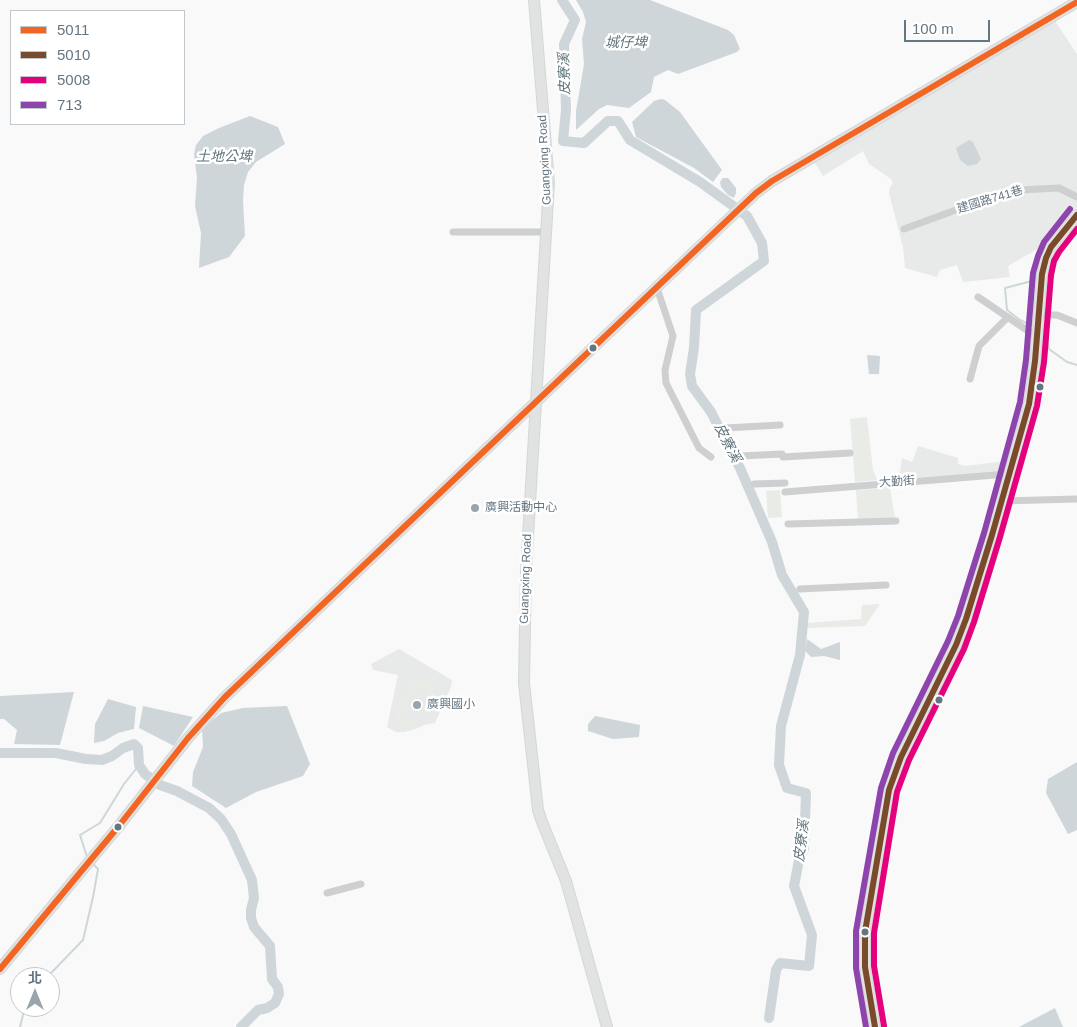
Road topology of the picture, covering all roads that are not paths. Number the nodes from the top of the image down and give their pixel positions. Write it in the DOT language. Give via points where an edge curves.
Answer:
graph roads {
  1 [pos="534,0"];
  2 [pos="1077,2"];
  3 [pos="1077,197"];
  4 [pos="1077,214"];
  5 [pos="904,229"];
  6 [pos="453,232"];
  7 [pos="547,232"];
  8 [pos="657,288"];
  9 [pos="978,297"];
  10 [pos="1008,317"];
  11 [pos="1077,323"];
  12 [pos="1037,327"];
  13 [pos="970,379"];
  14 [pos="536,402"];
  15 [pos="780,425"];
  16 [pos="725,428"];
  17 [pos="850,453"];
  18 [pos="740,456"];
  19 [pos="711,457"];
  20 [pos="1008,474"];
  21 [pos="784,483"];
  22 [pos="754,484"];
  23 [pos="785,492"];
  24 [pos="1077,499"];
  25 [pos="1000,501"];
  26 [pos="896,521"];
  27 [pos="788,524"];
  28 [pos="886,585"];
  29 [pos="800,589"];
  30 [pos="361,884"];
  31 [pos="327,893"];
  32 [pos="0,969"];
  33 [pos="606,1027"];
  34 [pos="875,1027"];
  1 -- 7 [label="street, Guangxing Road" via="549,183"];
  2 -- 8 [label="street" via="772,181"];
  3 -- 5 [label="street, 建國路741巷" via="1059,188 1019,190"];
  4 -- 12 [label="street" via="1052,247 1043,271"];
  6 -- 7 [label="street"];
  7 -- 14 [label="street, Guangxing Road"];
  8 -- 14 [label="street"];
  8 -- 19 [label="street" via="673,336 666,384 699,448"];
  9 -- 10 [label="street"];
  10 -- 12 [label="street"];
  10 -- 13 [label="street" via="979,346"];
  11 -- 12 [label="street" via="1057,315"];
  12 -- 20 [label="street" via="1029,404"];
  14 -- 32 [label="street" via="225,697"];
  14 -- 33 [label="street, Guangxing Road" via="523,647 531,754 540,816 566,881"];
  15 -- 16 [label="street"];
  17 -- 18 [label="street"];
  20 -- 23 [label="street, 大勤街"];
  20 -- 25 [label="street"];
  21 -- 22 [label="street"];
  24 -- 25 [label="street"];
  25 -- 34 [label="street" via="956,646 900,757 889,790 865,932 865,967"];
  26 -- 27 [label="street"];
  28 -- 29 [label="street"];
  30 -- 31 [label="street"];
}
